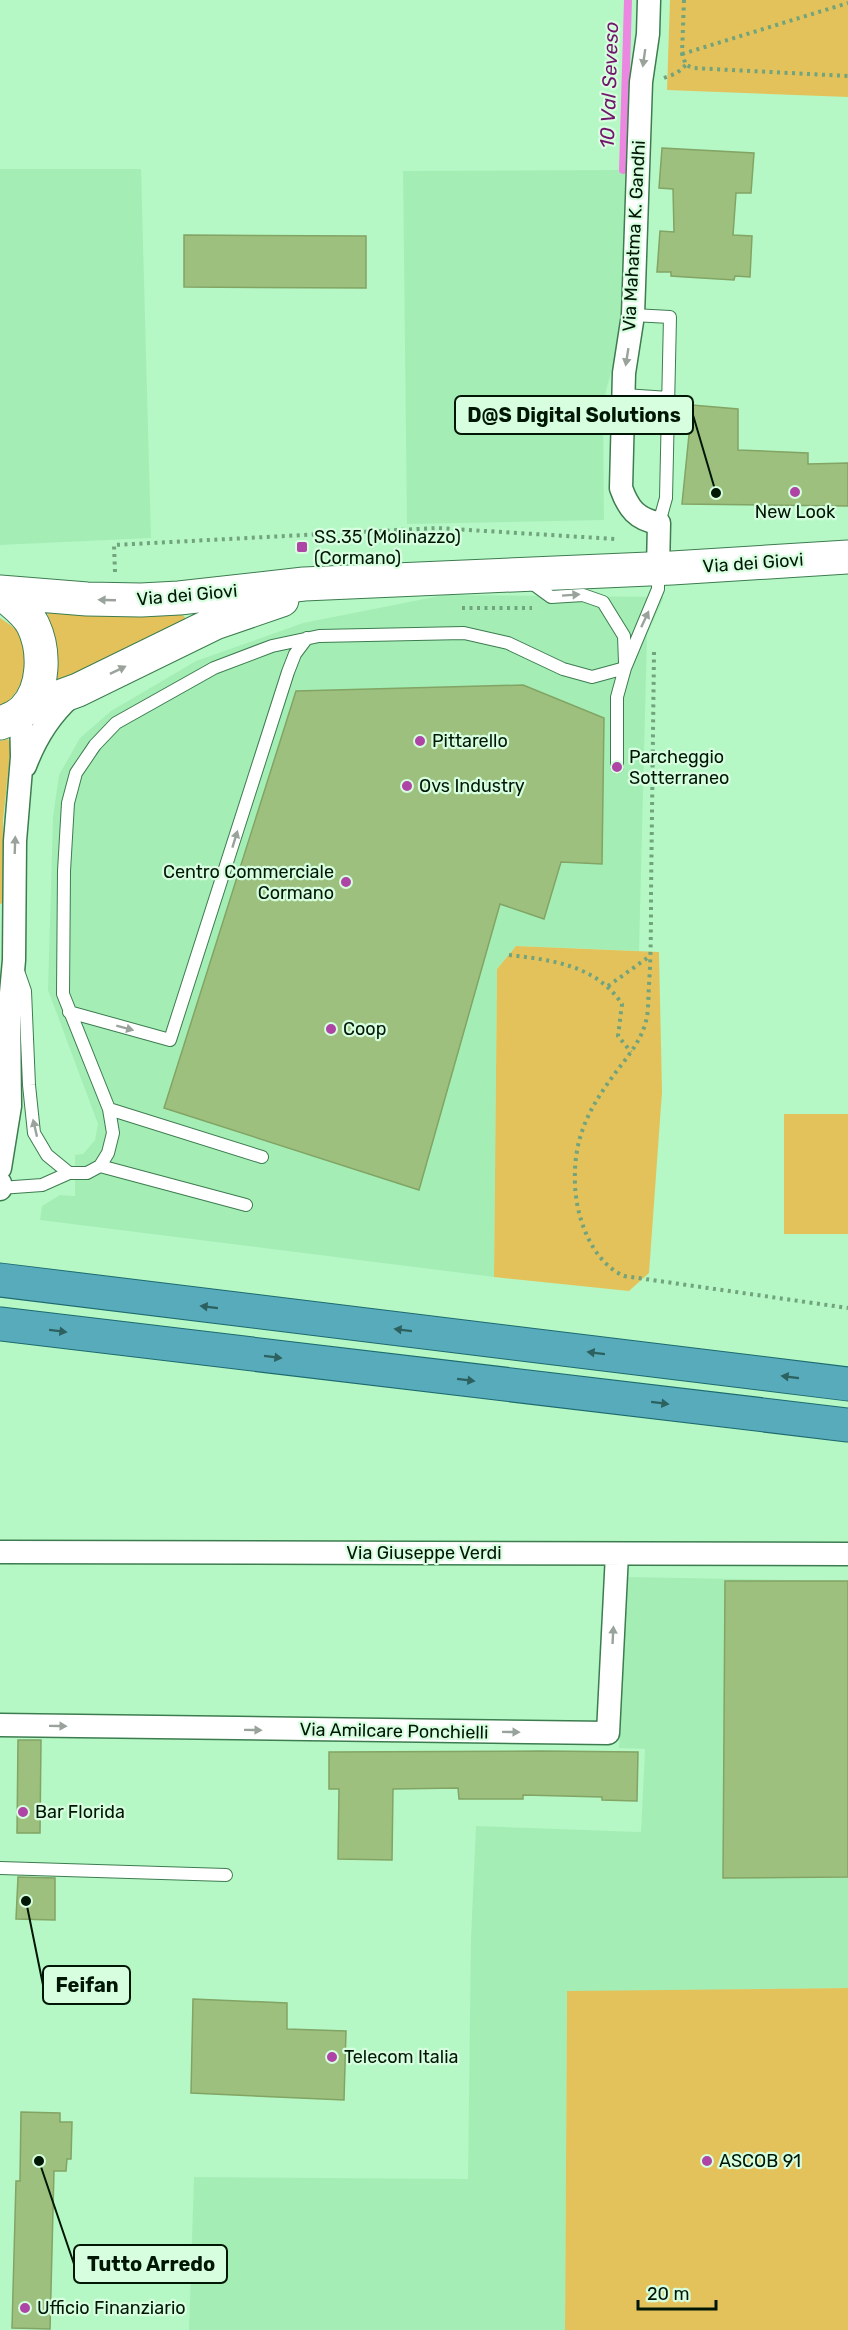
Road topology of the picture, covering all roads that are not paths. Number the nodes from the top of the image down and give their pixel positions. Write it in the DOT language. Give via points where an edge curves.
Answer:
graph roads {
  1 [pos="649,0"];
  2 [pos="633,315"];
  3 [pos="624,395"];
  4 [pos="669,398"];
  5 [pos="650,521"];
  6 [pos="848,557"];
  7 [pos="658,569"];
  8 [pos="520,574"];
  9 [pos="374,580"];
  10 [pos="0,592"];
  11 [pos="307,638"];
  12 [pos="626,668"];
  13 [pos="78,690"];
  14 [pos="16,715"];
  15 [pos="617,767"];
  16 [pos="19,782"];
  17 [pos="14,960"];
  18 [pos="69,1012"];
  19 [pos="110,1109"];
  20 [pos="262,1156"];
  21 [pos="100,1166"];
  22 [pos="0,1168"];
  23 [pos="69,1173"];
  24 [pos="0,1184"];
  25 [pos="0,1189"];
  26 [pos="246,1205"];
  27 [pos="0,1280"];
  28 [pos="0,1324"];
  29 [pos="848,1384"];
  30 [pos="848,1425"];
  31 [pos="0,1552"];
  32 [pos="617,1554"];
  33 [pos="848,1554"];
  34 [pos="0,1725"];
  35 [pos="0,1868"];
  36 [pos="226,1875"];
  1 -- 2 [label="street, Via Mahatma K. Gandhi, one-way" via="641,82"];
  2 -- 3 [label="street, Via Mahatma K. Gandhi, one-way"];
  2 -- 4 [label="lane" via="670,317"];
  3 -- 4 [label="lane"];
  3 -- 5 [label="street, Via Mahatma K. Gandhi" via="621,488 625,501"];
  4 -- 5 [label="lane" via="666,498"];
  5 -- 7 [label="street"];
  6 -- 7 [label="main road, Via dei Giovi"];
  7 -- 8 [label="main road, Via dei Giovi"];
  12 -- 7 [label="lane, one-way" via="658,588"];
  8 -- 9 [label="main road, Via dei Giovi"];
  8 -- 12 [label="lane, one-way" via="551,597 583,595 603,603 624,636"];
  9 -- 10 [label="main road, Via dei Giovi, one-way" via="114,601"];
  13 -- 9 [label="main road, Via dei Giovi, one-way" via="215,623 305,594"];
  10 -- 14 [label="main road" via="32,624 41,658 35,693"];
  11 -- 12 [label="lane" via="464,633 508,643 563,669 592,677"];
  11 -- 18 [label="lane" via="272,646 214,668 116,723 76,773 68,803 64,872 63,994"];
  18 -- 11 [label="lane, one-way" via="170,1040 288,672"];
  12 -- 15 [label="lane" via="617,697"];
  13 -- 14 [label="main road, Via dei Giovi"];
  13 -- 16 [label="street" via="44,726"];
  14 -- 16 [label="street" via="22,757"];
  17 -- 16 [label="street, one-way"];
  17 -- 22 [label="street" via="9,1015 10,1106"];
  23 -- 17 [label="lane, one-way" via="47,1155 34,1133 25,991"];
  18 -- 19 [label="lane"];
  19 -- 20 [label="lane"];
  19 -- 21 [label="lane" via="113,1134"];
  21 -- 23 [label="lane" via="87,1173"];
  21 -- 26 [label="lane"];
  23 -- 25 [label="lane" via="42,1185"];
  24 -- 25 [label="street"];
  29 -- 27 [label="highway, one-way"];
  28 -- 30 [label="highway, one-way"];
  31 -- 32 [label="street, Via Giuseppe Verdi"];
  32 -- 33 [label="street, Via Giuseppe Verdi"];
  34 -- 32 [label="street, Via Amilcare Ponchielli, one-way" via="608,1733"];
  35 -- 36 [label="lane"];
}
